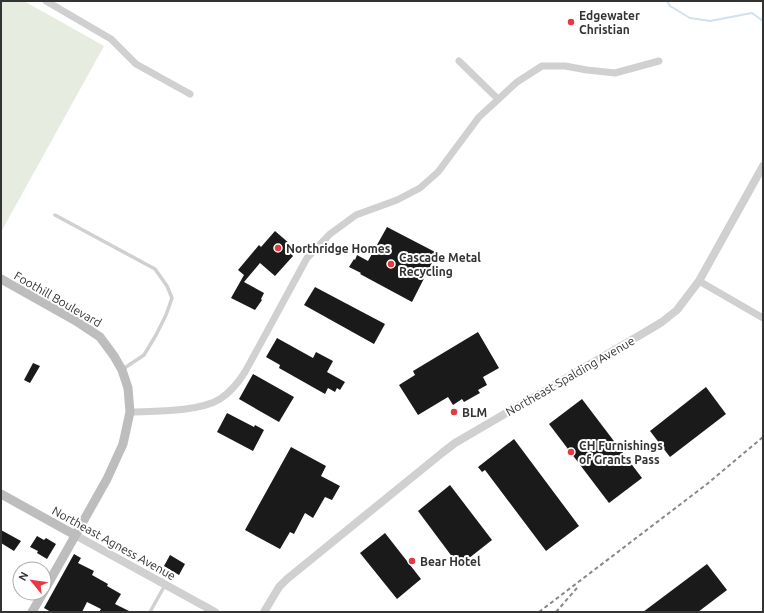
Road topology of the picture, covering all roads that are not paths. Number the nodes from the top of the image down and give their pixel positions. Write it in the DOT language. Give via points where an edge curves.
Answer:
graph roads {
  1 [pos="46,1"];
  2 [pos="459,61"];
  3 [pos="659,61"];
  4 [pos="190,94"];
  5 [pos="498,98"];
  6 [pos="763,166"];
  7 [pos="55,215"];
  8 [pos="1,279"];
  9 [pos="699,281"];
  10 [pos="763,318"];
  11 [pos="122,370"];
  12 [pos="130,412"];
  13 [pos="1,494"];
  14 [pos="75,536"];
  15 [pos="52,576"];
  16 [pos="165,585"];
  17 [pos="38,601"];
  18 [pos="32,612"];
  19 [pos="150,612"];
  20 [pos="215,612"];
  21 [pos="264,612"];
  1 -- 4 [label="street" via="111,40 136,64"];
  2 -- 5 [label="street"];
  3 -- 5 [label="street" via="615,73 565,66 542,66"];
  5 -- 12 [label="street" via="479,117 438,172 420,188 397,200 356,215 330,234 307,258 249,365 233,389 219,400 202,407"];
  6 -- 9 [label="street, Northeast Spalding Avenue"];
  7 -- 11 [label="lane" via="155,269 167,286 172,298 156,335 144,355"];
  8 -- 11 [label="main road, Foothill Boulevard" via="100,337"];
  9 -- 10 [label="street"];
  9 -- 21 [label="street, Northeast Spalding Avenue" via="677,310 662,322 455,443 287,579"];
  11 -- 12 [label="main road, Foothill Boulevard" via="128,388"];
  12 -- 14 [label="main road, Foothill Boulevard" via="123,444"];
  13 -- 14 [label="main road, Northeast Agness Avenue"];
  14 -- 15 [label="main road, Foothill Boulevard"];
  14 -- 16 [label="street, Northeast Agness Avenue"];
  16 -- 19 [label="lane"];
  16 -- 20 [label="street, Northeast Agness Avenue"];
  17 -- 18 [label="main road, Foothill Boulevard"];
}
